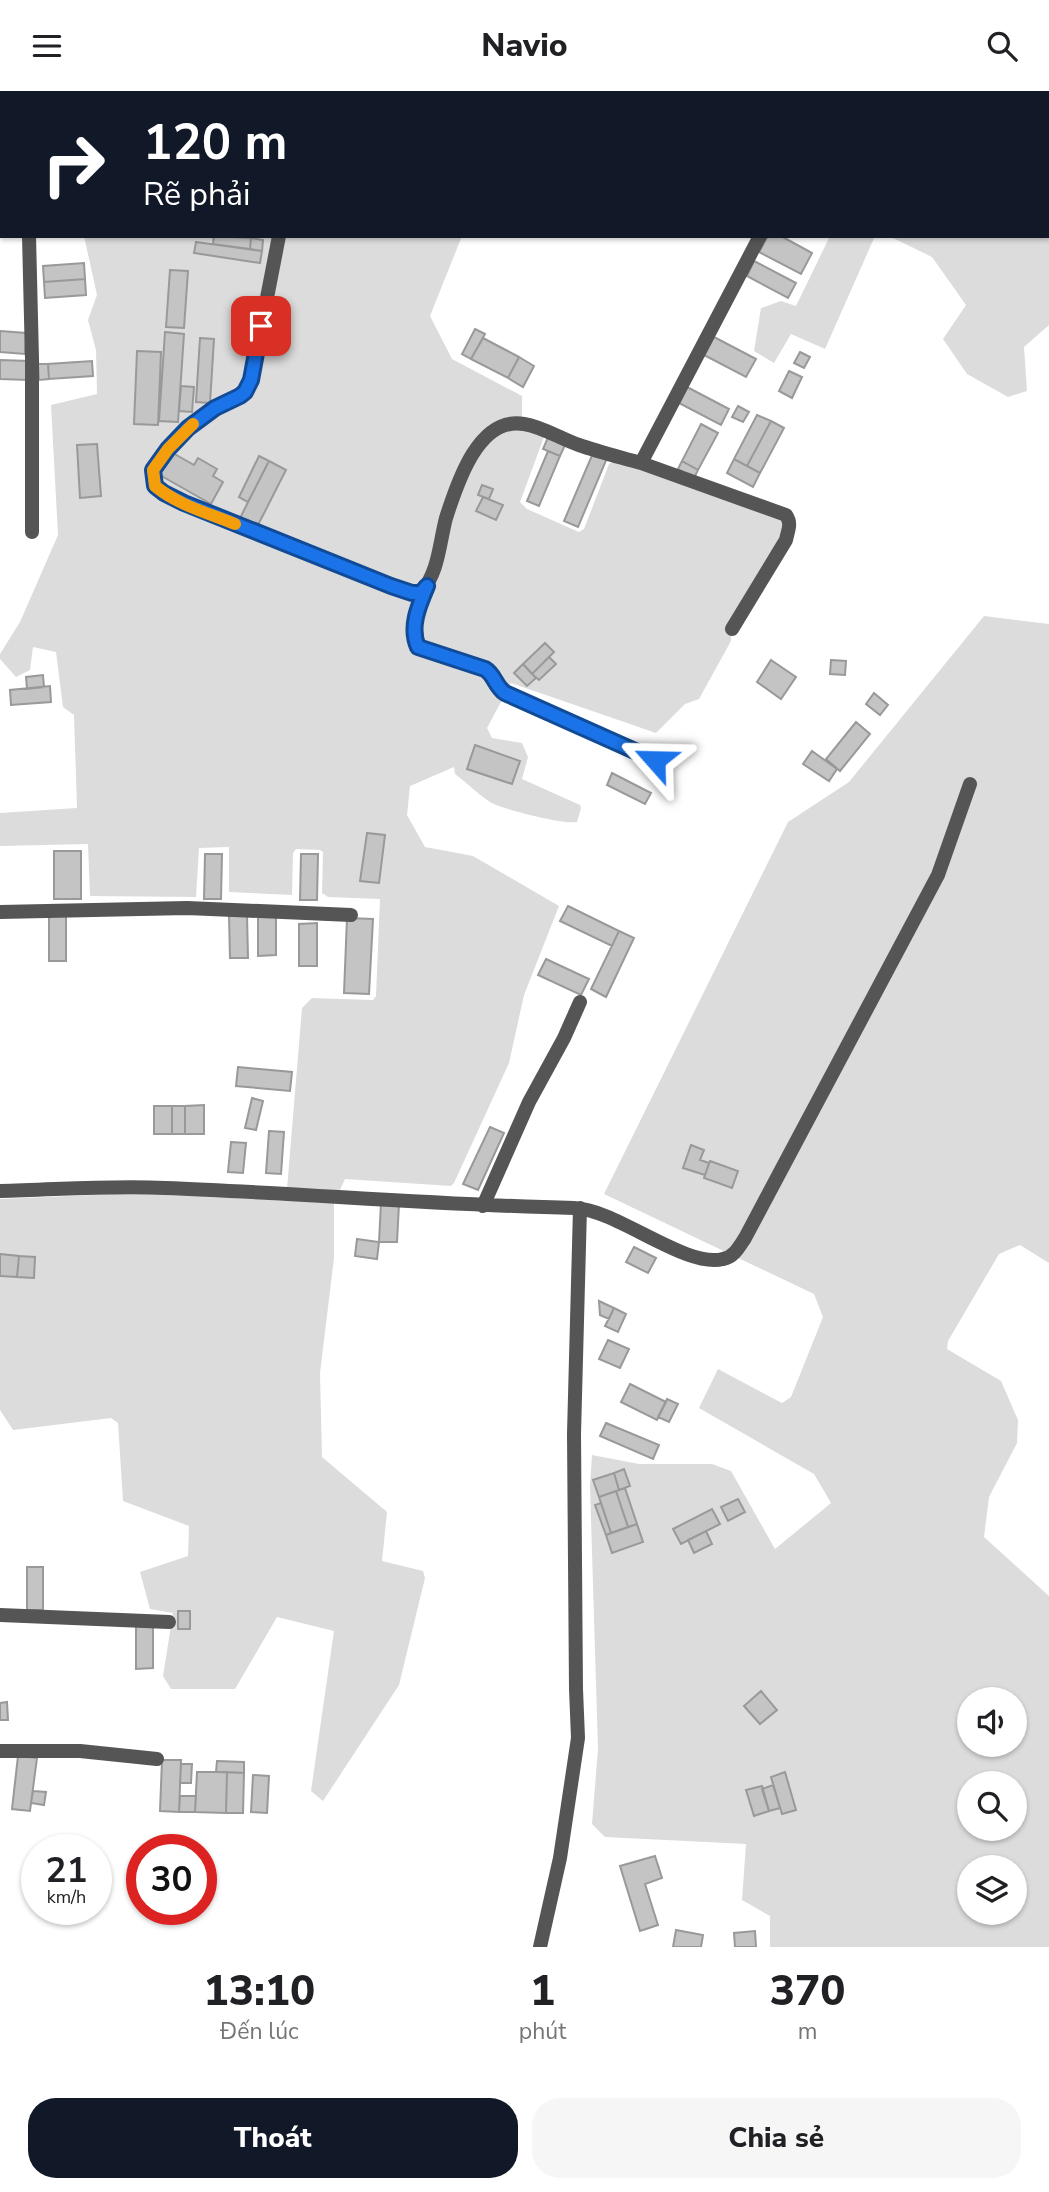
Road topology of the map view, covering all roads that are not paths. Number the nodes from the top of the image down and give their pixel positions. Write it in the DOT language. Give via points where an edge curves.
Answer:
graph roads {
  1 [pos="29,238"];
  2 [pos="279,238"];
  3 [pos="759,238"];
  4 [pos="641,463"];
  5 [pos="32,532"];
  6 [pos="427,586"];
  7 [pos="732,629"];
  8 [pos="655,760"];
  9 [pos="970,784"];
  10 [pos="0,912"];
  11 [pos="351,915"];
  12 [pos="580,1002"];
  13 [pos="0,1191"];
  14 [pos="482,1206"];
  15 [pos="580,1208"];
  16 [pos="0,1615"];
  17 [pos="169,1622"];
  18 [pos="0,1751"];
  19 [pos="157,1759"];
  20 [pos="540,1947"];
  1 -- 5 [label="street"];
  2 -- 6 [label="street" via="251,380 240,396 202,417 168,449 153,470 155,486 184,503 391,586 421,593"];
  3 -- 4 [label="street"];
  4 -- 6 [label="street" via="526,424 501,426 489,433 464,467 445,522 437,566"];
  4 -- 7 [label="street" via="789,519 786,540"];
  6 -- 8 [label="street" via="415,614 418,647 485,669 505,693"];
  9 -- 15 [label="street" via="937,875 735,1254 709,1260 691,1256"];
  10 -- 11 [label="street" via="187,908"];
  12 -- 14 [label="street"];
  13 -- 14 [label="street" via="162,1188"];
  14 -- 15 [label="street"];
  15 -- 20 [label="street" via="574,1434 578,1738 560,1858"];
  16 -- 17 [label="street"];
  18 -- 19 [label="street" via="80,1751"];
}
